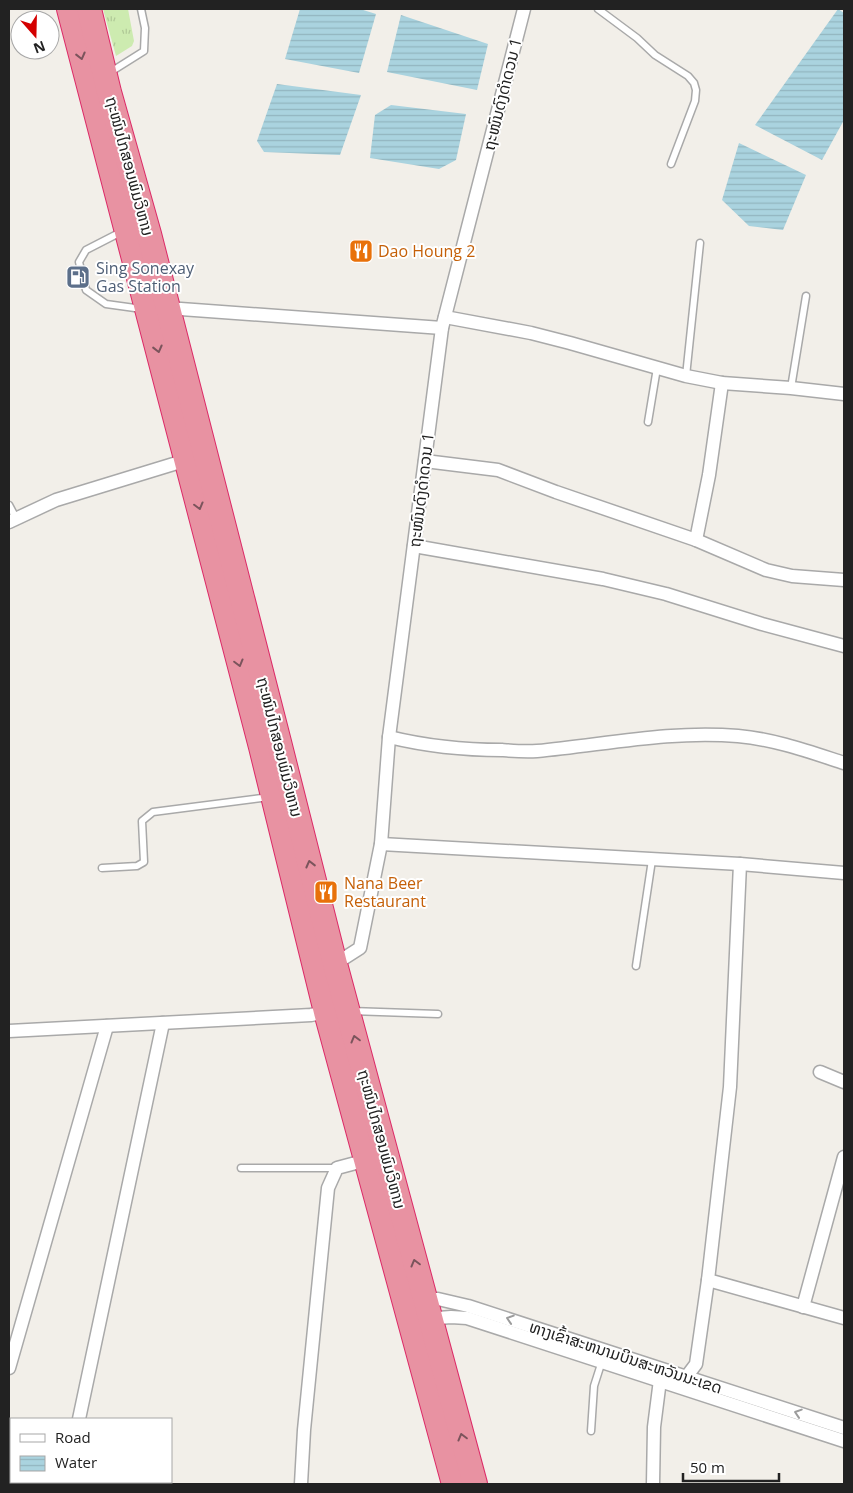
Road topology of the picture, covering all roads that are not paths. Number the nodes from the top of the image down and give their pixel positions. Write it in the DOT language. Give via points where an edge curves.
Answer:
graph roads {
  1 [pos="69,9"];
  2 [pos="89,9"];
  3 [pos="141,9"];
  4 [pos="524,9"];
  5 [pos="598,9"];
  6 [pos="102,88"];
  7 [pos="671,164"];
  8 [pos="135,234"];
  9 [pos="700,243"];
  10 [pos="806,296"];
  11 [pos="158,309"];
  12 [pos="443,323"];
  13 [pos="657,368"];
  14 [pos="686,376"];
  15 [pos="722,383"];
  16 [pos="791,388"];
  17 [pos="844,394"];
  18 [pos="648,422"];
  19 [pos="196,457"];
  20 [pos="425,461"];
  21 [pos="9,505"];
  22 [pos="13,520"];
  23 [pos="696,540"];
  24 [pos="414,546"];
  25 [pos="844,580"];
  26 [pos="844,646"];
  27 [pos="389,737"];
  28 [pos="844,763"];
  29 [pos="273,797"];
  30 [pos="381,844"];
  31 [pos="652,860"];
  32 [pos="740,864"];
  33 [pos="102,868"];
  34 [pos="844,872"];
  35 [pos="335,964"];
  36 [pos="636,966"];
  37 [pos="337,1012"];
  38 [pos="438,1014"];
  39 [pos="163,1023"];
  40 [pos="106,1026"];
  41 [pos="9,1031"];
  42 [pos="820,1072"];
  43 [pos="844,1082"];
  44 [pos="844,1157"];
  45 [pos="367,1160"];
  46 [pos="242,1168"];
  47 [pos="337,1168"];
  48 [pos="708,1280"];
  49 [pos="802,1307"];
  50 [pos="417,1311"];
  51 [pos="844,1318"];
  52 [pos="603,1356"];
  53 [pos="9,1368"];
  54 [pos="687,1376"];
  55 [pos="660,1380"];
  56 [pos="79,1418"];
  57 [pos="844,1428"];
  58 [pos="591,1431"];
  59 [pos="844,1440"];
  60 [pos="301,1484"];
  61 [pos="454,1484"];
  62 [pos="475,1484"];
  63 [pos="653,1484"];
  1 -- 6 [label="highway, ຖະໜົນໄກສອນພົມວິຫານ, one-way"];
  2 -- 6 [label="highway, ຖະໜົນໄກສອນພົມວິຫານ"];
  3 -- 6 [label="lane" via="145,28 144,51"];
  4 -- 12 [label="street, ຖະໜົນດົງດຳດວນ 1"];
  5 -- 7 [label="lane" via="694,83 696,101"];
  6 -- 8 [label="highway, ຖະໜົນໄກສອນພົມວິຫານ"];
  8 -- 11 [label="highway, ຖະໜົນໄກສອນພົມວິຫານ"];
  8 -- 11 [label="lane" via="86,250 79,262 86,290 106,304"];
  9 -- 14 [label="lane"];
  10 -- 16 [label="lane"];
  11 -- 12 [label="street"];
  11 -- 19 [label="highway, ຖະໜົນໄກສອນພົມວິຫານ"];
  12 -- 13 [label="street" via="540,336"];
  12 -- 20 [label="street, ຖະໜົນດົງດຳດວນ 1"];
  13 -- 14 [label="street"];
  13 -- 18 [label="lane"];
  14 -- 15 [label="street"];
  15 -- 16 [label="street"];
  15 -- 23 [label="street"];
  16 -- 17 [label="street"];
  19 -- 22 [label="street" via="56,500"];
  19 -- 29 [label="highway, ຖະໜົນໄກສອນພົມວິຫານ, one-way"];
  35 -- 19 [label="highway, ຖະໜົນໄກສອນພົມວິຫານ, one-way" via="280,742"];
  20 -- 23 [label="street" via="498,470"];
  20 -- 24 [label="street, ຖະໜົນດົງດຳດວນ 1"];
  21 -- 22 [label="lane"];
  23 -- 25 [label="street" via="766,570 792,576"];
  24 -- 26 [label="street" via="603,579"];
  24 -- 27 [label="street, ຖະໜົນດົງດຳດວນ 1"];
  27 -- 28 [label="street" via="471,750 535,751 648,737 704,734 770,741"];
  27 -- 30 [label="street, ຖະໜົນດົງດຳດວນ 1"];
  29 -- 33 [label="lane" via="153,812 142,821 144,862 137,866"];
  29 -- 37 [label="highway, ຖະໜົນໄກສອນພົມວິຫານ"];
  30 -- 31 [label="street"];
  30 -- 35 [label="street, ຖະໜົນດົງດຳດວນ 1" via="360,948"];
  31 -- 32 [label="street"];
  31 -- 36 [label="lane"];
  32 -- 34 [label="street"];
  32 -- 48 [label="street" via="730,1087"];
  35 -- 37 [label="highway, ຖະໜົນໄກສອນພົມວິຫານ"];
  37 -- 38 [label="lane"];
  37 -- 39 [label="street"];
  37 -- 45 [label="highway, ຖະໜົນໄກສອນພົມວິຫານ"];
  50 -- 37 [label="highway, ຖະໜົນໄກສອນພົມວິຫານ, one-way"];
  39 -- 40 [label="street"];
  39 -- 56 [label="street"];
  40 -- 41 [label="street"];
  40 -- 53 [label="street"];
  42 -- 43 [label="street"];
  44 -- 49 [label="street"];
  45 -- 47 [label="street"];
  45 -- 50 [label="highway, ຖະໜົນໄກສອນພົມວິຫານ"];
  46 -- 47 [label="lane"];
  47 -- 60 [label="street" via="328,1188"];
  48 -- 49 [label="street"];
  48 -- 54 [label="street" via="696,1364"];
  49 -- 51 [label="street"];
  50 -- 52 [label="street, ທາງເຂົ້າສະຫນາມບິນສະຫວັນນະເຂດ" via="467,1318"];
  52 -- 50 [label="street, ທາງເຂົ້າສະຫນາມບິນສະຫວັນນະເຂດ, one-way" via="468,1306 438,1299"];
  50 -- 61 [label="highway, ຖະໜົນໄກສອນພົມວິຫານ"];
  62 -- 50 [label="highway, ຖະໜົນໄກສອນພົມວິຫານ, one-way"];
  52 -- 54 [label="street, ທາງເຂົ້າສະຫນາມບິນສະຫວັນນະເຂດ"];
  52 -- 55 [label="street, ທາງເຂົ້າສະຫນາມບິນສະຫວັນນະເຂດ"];
  52 -- 58 [label="lane" via="594,1386"];
  57 -- 54 [label="street, ທາງເຂົ້າສະຫນາມບິນສະຫວັນນະເຂດ, one-way"];
  55 -- 59 [label="street, ທາງເຂົ້າສະຫນາມບິນສະຫວັນນະເຂດ"];
  55 -- 63 [label="street" via="654,1427"];
}
